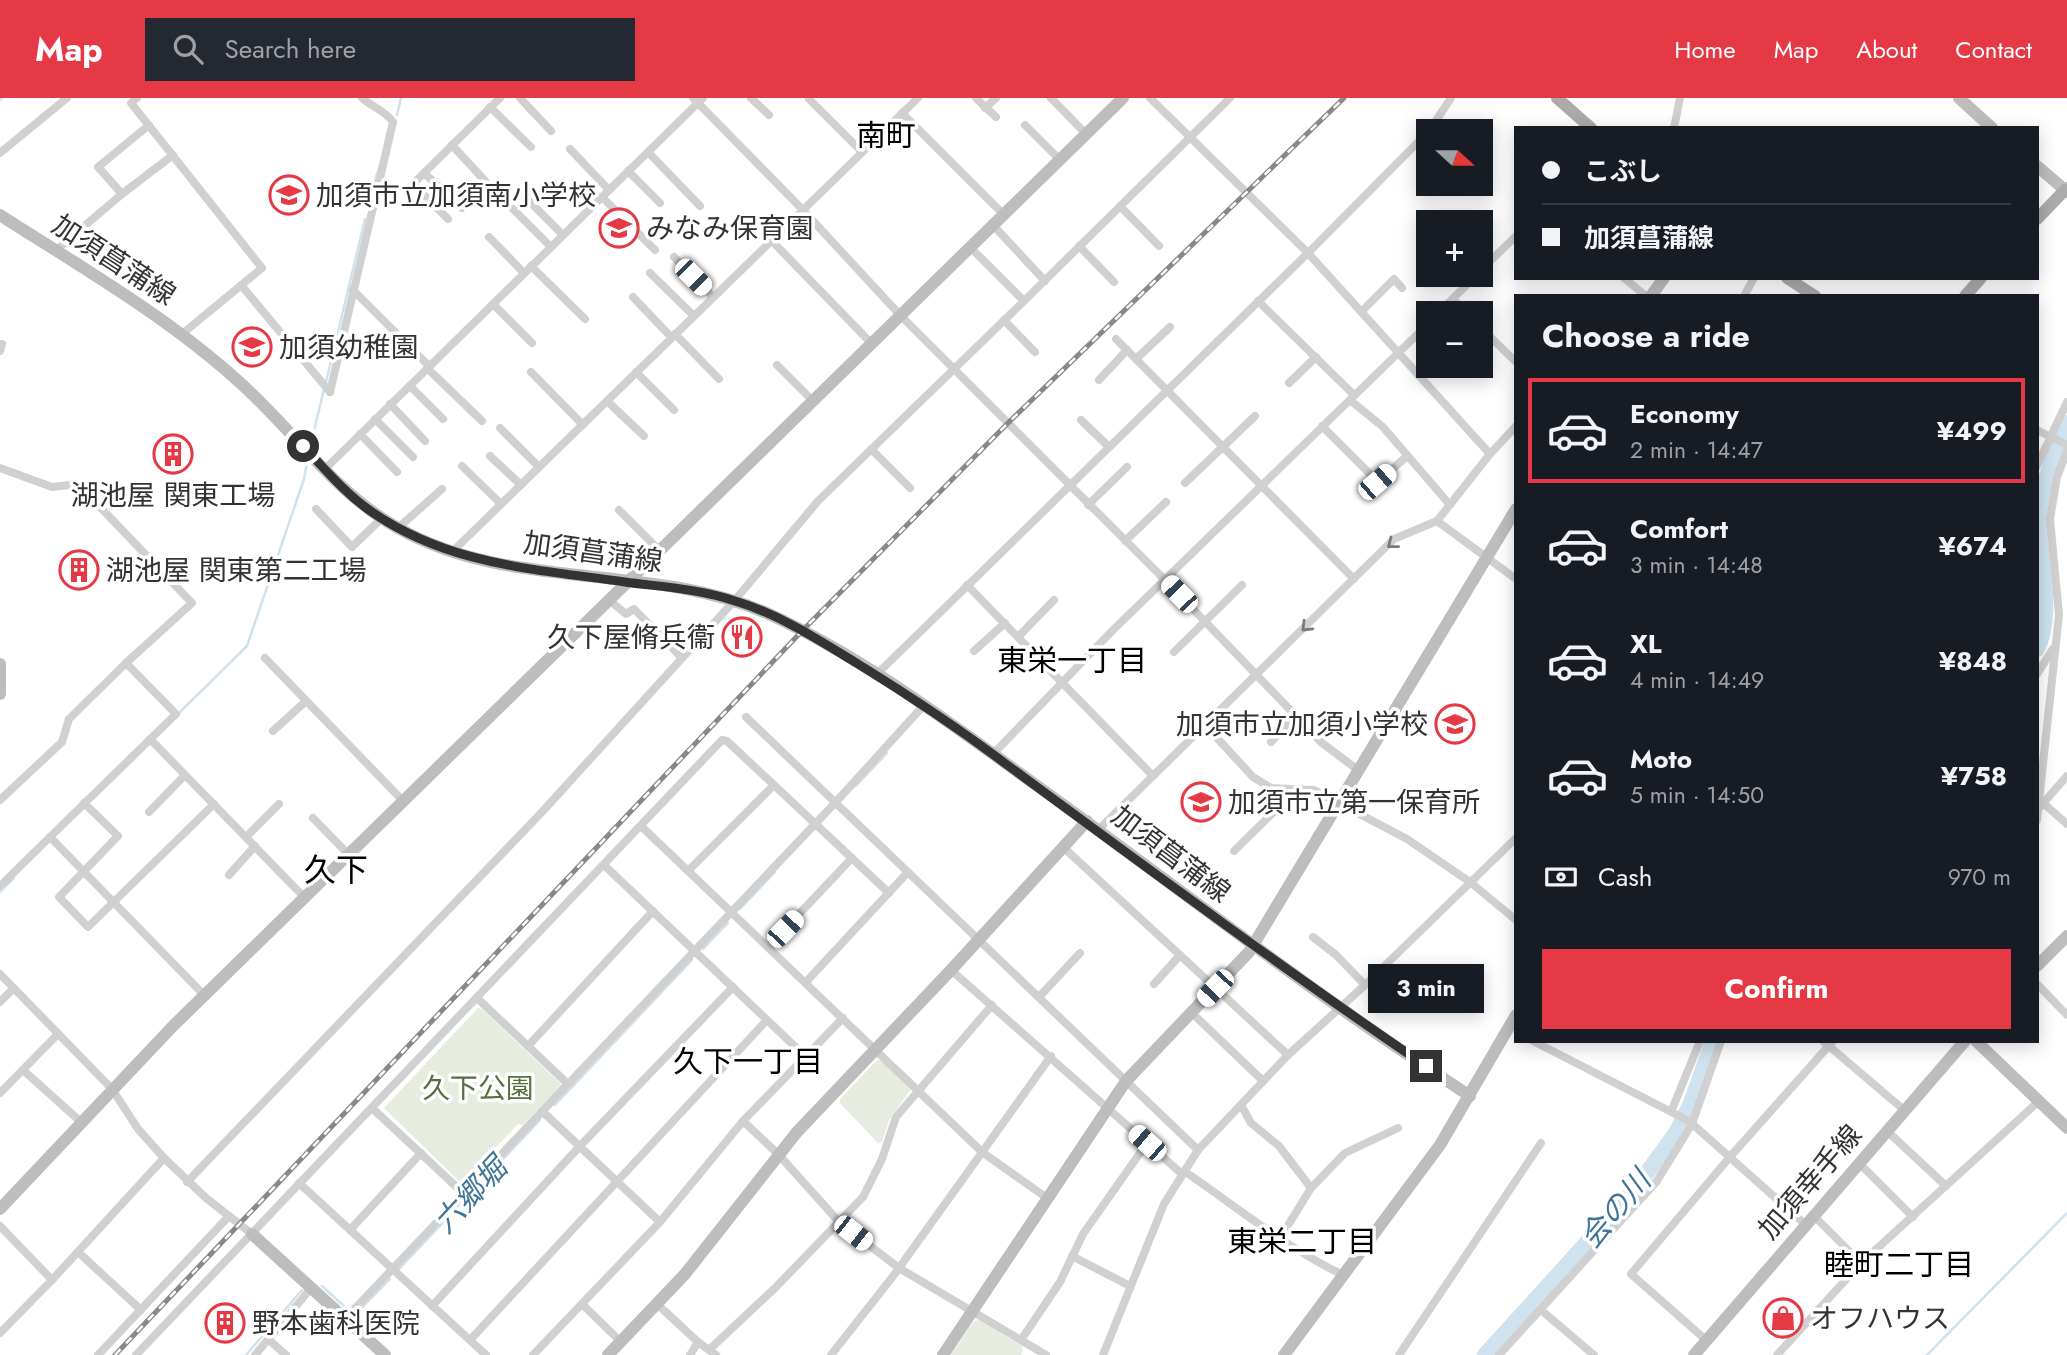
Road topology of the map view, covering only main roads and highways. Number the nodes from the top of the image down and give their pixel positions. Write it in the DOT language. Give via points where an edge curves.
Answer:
graph roads {
  1 [pos="1558,98"];
  2 [pos="1589,126"];
  3 [pos="2066,190"];
  4 [pos="2039,217"];
  5 [pos="1790,280"];
  6 [pos="1979,280"];
  7 [pos="1812,294"];
  8 [pos="1967,294"];
  1 -- 2 [label="main road"];
  3 -- 4 [label="main road"];
  5 -- 7 [label="main road"];
  6 -- 8 [label="main road"];
}
